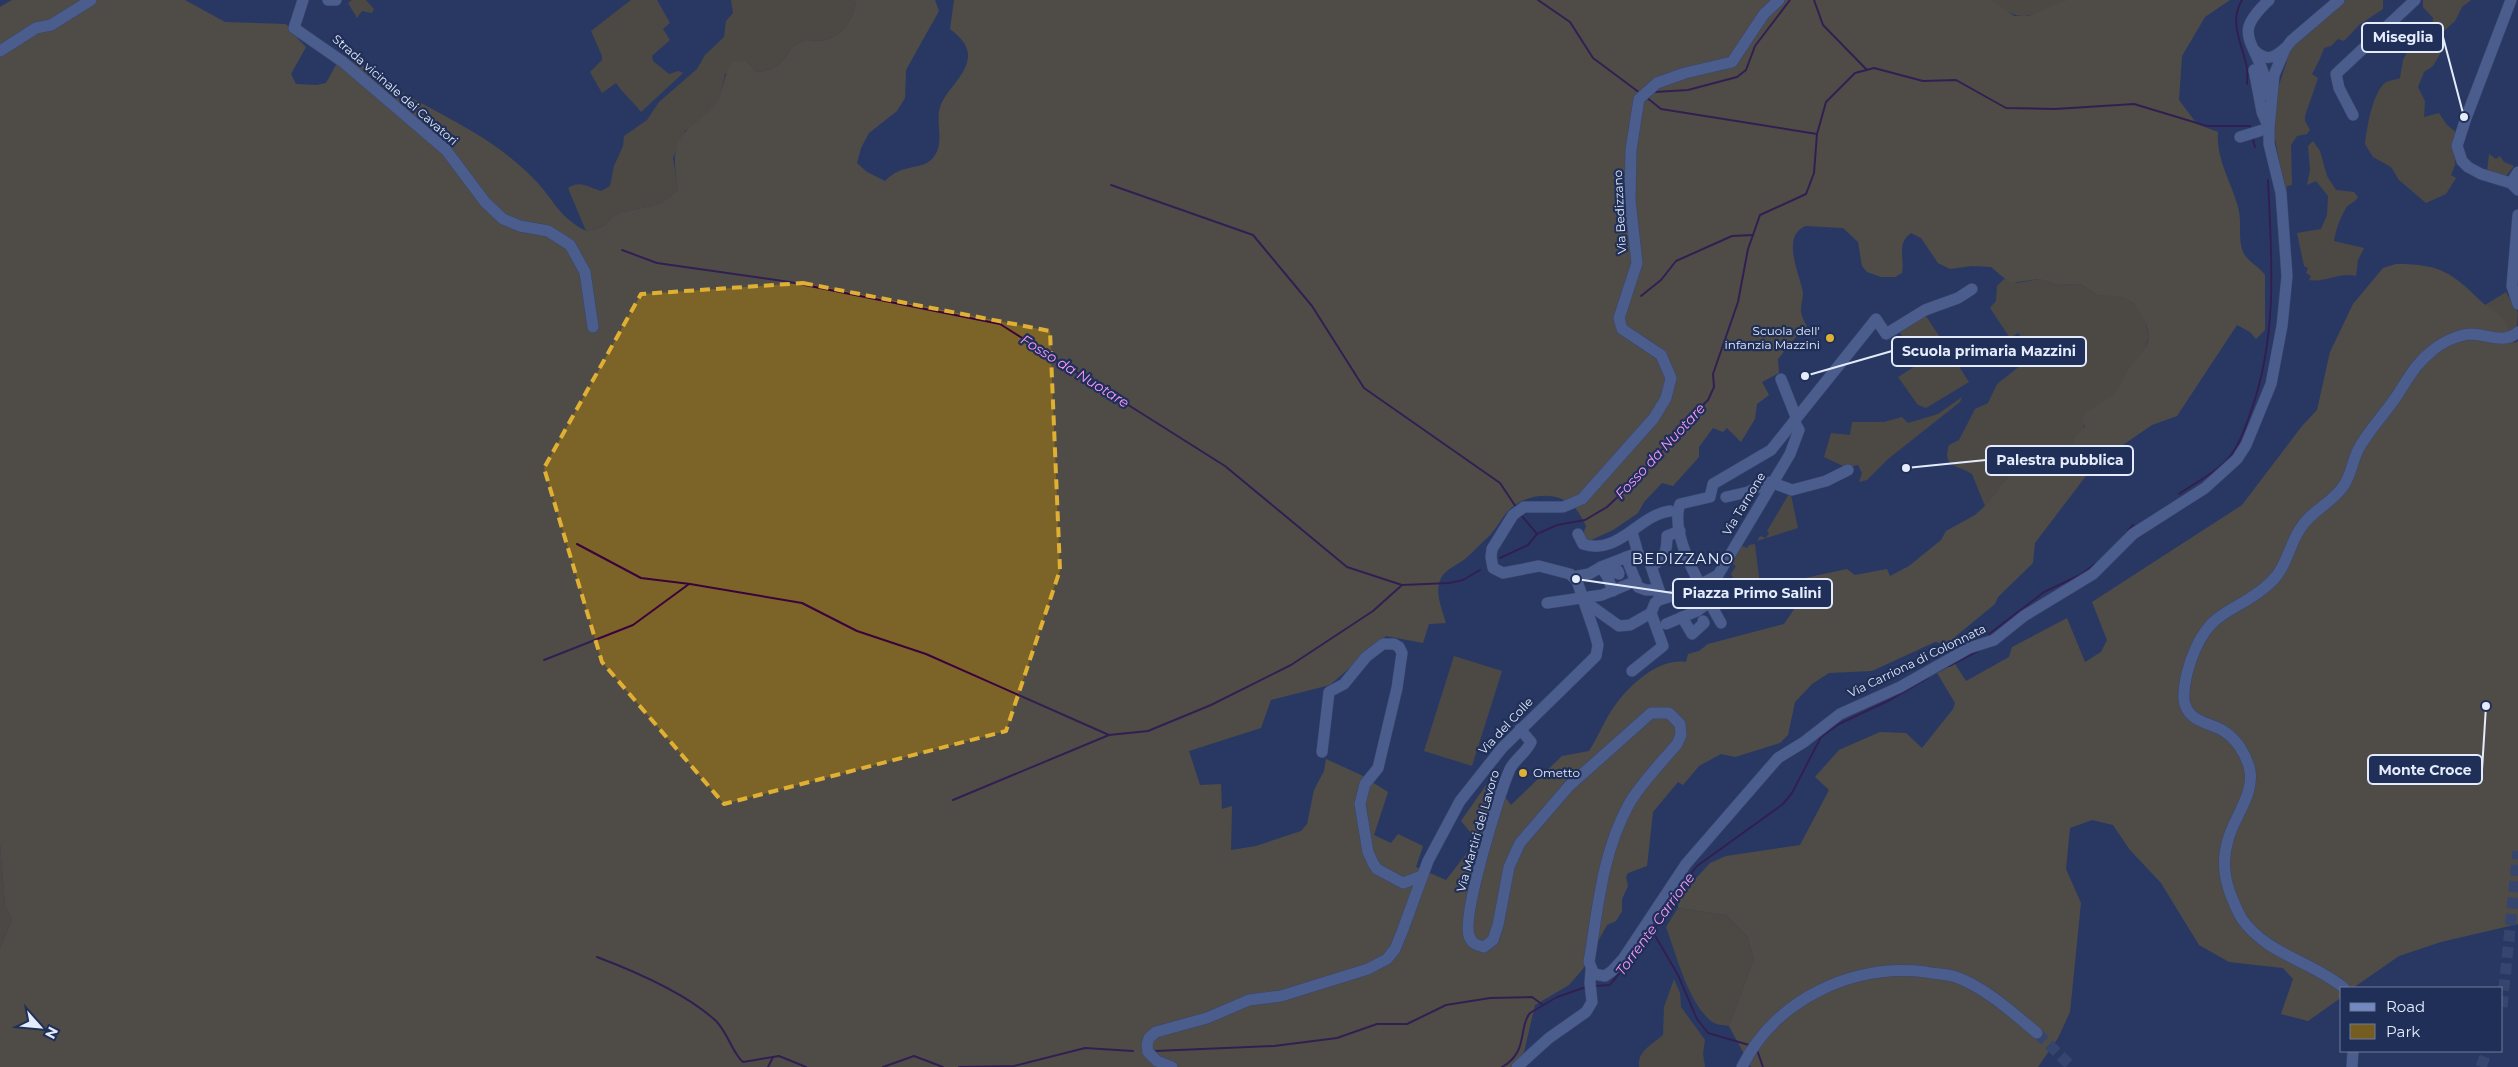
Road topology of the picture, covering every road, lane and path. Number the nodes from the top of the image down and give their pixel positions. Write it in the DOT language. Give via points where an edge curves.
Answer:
graph roads {
  1 [pos="91,0"];
  2 [pos="303,0"];
  3 [pos="328,0"];
  4 [pos="336,0"];
  5 [pos="1779,0"];
  6 [pos="2269,0"];
  7 [pos="2340,0"];
  8 [pos="2415,0"];
  9 [pos="2511,0"];
  10 [pos="2251,47"];
  11 [pos="2285,49"];
  12 [pos="0,51"];
  13 [pos="2254,70"];
  14 [pos="2270,113"];
  15 [pos="2353,115"];
  16 [pos="2268,128"];
  17 [pos="2240,137"];
  18 [pos="2518,172"];
  19 [pos="2514,186"];
  20 [pos="2518,215"];
  21 [pos="1972,288"];
  22 [pos="2518,304"];
  23 [pos="593,327"];
  24 [pos="2518,332"];
  25 [pos="1781,379"];
  26 [pos="1795,419"];
  27 [pos="1848,470"];
  28 [pos="1773,482"];
  29 [pos="1714,498"];
  30 [pos="1670,511"];
  31 [pos="1680,531"];
  32 [pos="1632,532"];
  33 [pos="1578,534"];
  34 [pos="1626,557"];
  35 [pos="1645,558"];
  36 [pos="1609,572"];
  37 [pos="1573,578"];
  38 [pos="1637,584"];
  39 [pos="1698,585"];
  40 [pos="1613,591"];
  41 [pos="1661,596"];
  42 [pos="1582,598"];
  43 [pos="1709,602"];
  44 [pos="1547,603"];
  45 [pos="1651,613"];
  46 [pos="1682,617"];
  47 [pos="1703,621"];
  48 [pos="1720,623"];
  49 [pos="1666,624"];
  50 [pos="1632,671"];
  51 [pos="1520,729"];
  52 [pos="1322,752"];
  53 [pos="1422,876"];
  54 [pos="1591,970"];
  55 [pos="2342,987"];
  56 [pos="2037,1033"];
  57 [pos="2353,1052"];
  58 [pos="1172,1067"];
  59 [pos="1517,1067"];
  60 [pos="1742,1067"];
  61 [pos="2352,1067"];
  1 -- 12 [label="street"];
  2 -- 23 [label="street, Strada vicinale dei Cavatori" via="294,28 343,62 446,150 485,202 503,219 548,231 570,245 585,272"];
  3 -- 4 [label="street"];
  5 -- 37 [label="street, Via Bedizzano" via="1764,14 1732,62 1657,83 1639,99 1632,142 1630,200 1637,263 1619,318 1622,330 1661,355 1671,378 1666,398 1654,418 1588,493 1576,503 1551,508 1524,507 1513,515 1490,557 1493,568 1503,573 1538,566 1570,574"];
  6 -- 10 [label="street, Via Carriona di Colonnata" via="2249,24"];
  7 -- 11 [label="street, Via Carriona di Colonnata" via="2298,34"];
  8 -- 15 [label="street" via="2336,74 2339,88"];
  9 -- 19 [label="street" via="2457,146 2462,161 2468,167"];
  10 -- 11 [label="street, Via Carriona di Colonnata" via="2264,58 2276,56"];
  10 -- 14 [label="street, Via Carriona di Colonnata" via="2263,72"];
  11 -- 14 [label="street, Via Carriona di Colonnata" via="2274,75"];
  13 -- 16 [label="street"];
  14 -- 16 [label="street, Via Carriona di Colonnata"];
  16 -- 17 [label="street"];
  16 -- 54 [label="street, Via Carriona di Colonnata" via="2281,193 2286,276 2282,326 2271,384 2237,460 2205,488 2133,534 2093,574 2024,616 1994,640 1969,648 1900,687 1840,714 1778,758 1686,864 1612,971 1605,976"];
  18 -- 19 [label="street"];
  20 -- 22 [label="street" via="2512,286"];
  21 -- 26 [label="street" via="1958,298 1925,310 1886,334 1876,319"];
  24 -- 55 [label="street" via="2509,338 2469,334 2454,338 2434,349 2415,366 2357,451 2342,489 2307,519 2273,580 2210,624 2201,635 2187,672 2184,700 2187,710 2232,737 2250,771 2248,793 2225,850 2224,876 2242,919 2278,950"];
  25 -- 26 [label="street, Via Tarnone"];
  26 -- 28 [label="street, Via Tarnone" via="1799,430 1795,443"];
  26 -- 29 [label="street" via="1770,450 1713,484"];
  27 -- 28 [label="street" via="1792,490"];
  28 -- 29 [label="street" via="1748,492"];
  28 -- 39 [label="street, Via Tarnone" via="1718,575"];
  29 -- 31 [label="street" via="1680,504"];
  30 -- 32 [label="street" via="1660,513"];
  31 -- 35 [label="street" via="1667,536 1667,547 1660,562"];
  31 -- 39 [label="street"];
  32 -- 33 [label="street" via="1600,547 1583,544"];
  32 -- 35 [label="street"];
  34 -- 35 [label="street"];
  34 -- 36 [label="street"];
  34 -- 38 [label="street"];
  35 -- 41 [label="street"];
  36 -- 37 [label="street"];
  36 -- 40 [label="street"];
  37 -- 42 [label="street, Via del Colle"];
  38 -- 40 [label="street"];
  38 -- 41 [label="street"];
  39 -- 41 [label="street, Via Tarnone" via="1688,591"];
  39 -- 43 [label="street"];
  40 -- 42 [label="street"];
  41 -- 45 [label="street"];
  42 -- 44 [label="street"];
  42 -- 45 [label="street" via="1604,618 1619,626 1630,625"];
  42 -- 51 [label="street, Via del Colle" via="1598,645 1596,656"];
  43 -- 46 [label="street"];
  43 -- 48 [label="street"];
  45 -- 50 [label="street" via="1662,646"];
  46 -- 47 [label="street" via="1692,634 1700,629"];
  46 -- 49 [label="street"];
  51 -- 53 [label="street, Via del Colle" via="1460,801"];
  51 -- 54 [label="street, Via Martiri del Lavoro" via="1531,742 1511,768 1470,907 1470,938 1473,943 1484,947 1493,940 1498,925 1515,852 1569,786 1651,713 1670,713 1682,729 1677,744 1630,803 1612,841 1606,859 1589,962"];
  52 -- 53 [label="street" via="1329,692 1344,684 1366,657 1383,644 1399,646 1402,654 1397,688 1378,768 1365,784 1360,804 1368,852 1377,869 1403,883"];
  53 -- 58 [label="street, Via del Colle" via="1402,932 1387,960 1368,970 1281,996 1249,1000 1207,1018 1156,1032 1149,1038 1148,1052 1157,1061"];
  54 -- 59 [label="street" via="1592,1002 1586,1012 1549,1038"];
  56 -- 60 [label="street" via="1987,994 1954,976 1914,971 1873,972 1839,981 1788,1009 1760,1035"];
  57 -- 61 [label="street"];
}
